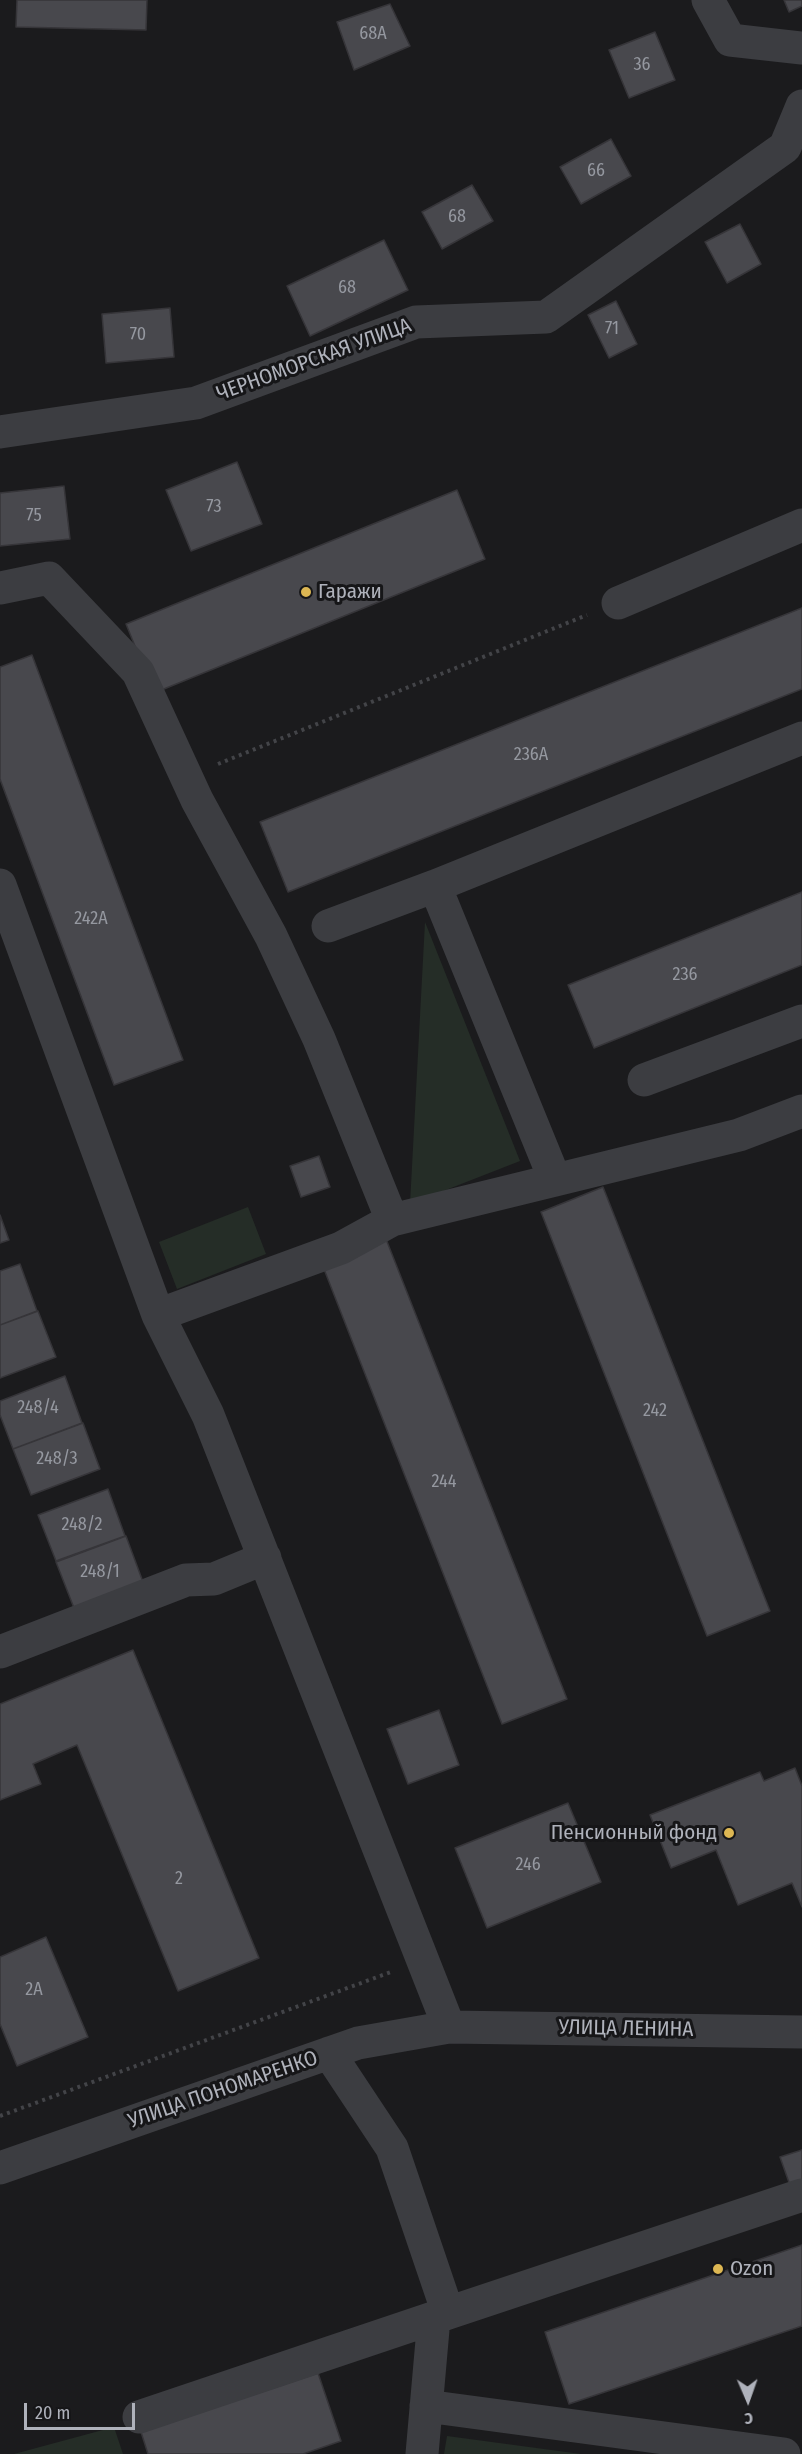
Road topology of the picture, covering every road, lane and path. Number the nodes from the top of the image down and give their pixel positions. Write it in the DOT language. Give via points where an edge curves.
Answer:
graph roads {
  1 [pos="708,0"];
  2 [pos="802,48"];
  3 [pos="802,106"];
  4 [pos="0,432"];
  5 [pos="802,525"];
  6 [pos="0,588"];
  7 [pos="618,603"];
  8 [pos="802,738"];
  9 [pos="187,776"];
  10 [pos="0,885"];
  11 [pos="435,886"];
  12 [pos="328,926"];
  13 [pos="12,956"];
  14 [pos="802,1021"];
  15 [pos="644,1080"];
  16 [pos="802,1111"];
  17 [pos="555,1180"];
  18 [pos="392,1220"];
  19 [pos="159,1315"];
  20 [pos="265,1558"];
  21 [pos="0,1652"];
  22 [pos="423,1960"];
  23 [pos="449,2027"];
  24 [pos="802,2032"];
  25 [pos="328,2053"];
  26 [pos="0,2116"];
  27 [pos="0,2168"];
  28 [pos="802,2195"];
  29 [pos="441,2316"];
  30 [pos="426,2406"];
  31 [pos="139,2417"];
  32 [pos="422,2454"];
  33 [pos="784,2454"];
  1 -- 2 [label="street" via="730,40"];
  3 -- 4 [label="street, ЧЕРНОМОРСКАЯ УЛИЦА" via="785,147 546,317 416,322 196,403"];
  5 -- 7 [label="street"];
  6 -- 9 [label="street" via="50,578 138,672"];
  7 -- 9 [label="path"];
  8 -- 11 [label="street"];
  9 -- 18 [label="street" via="271,936 319,1039"];
  10 -- 13 [label="street"];
  11 -- 12 [label="street"];
  11 -- 17 [label="street"];
  13 -- 19 [label="street"];
  14 -- 15 [label="street"];
  16 -- 17 [label="street" via="739,1135"];
  17 -- 18 [label="street"];
  18 -- 19 [label="street" via="341,1248"];
  19 -- 20 [label="street" via="208,1415"];
  20 -- 21 [label="street" via="214,1578 186,1580"];
  20 -- 22 [label="street"];
  22 -- 23 [label="street"];
  22 -- 26 [label="path"];
  23 -- 24 [label="street, УЛИЦА ЛЕНИНА"];
  23 -- 25 [label="street, УЛИЦА ПОНОМАРЕНКО" via="358,2043"];
  25 -- 27 [label="street, УЛИЦА ПОНОМАРЕНКО"];
  25 -- 29 [label="street" via="392,2148"];
  28 -- 29 [label="street"];
  29 -- 30 [label="street"];
  29 -- 31 [label="street"];
  30 -- 32 [label="street"];
  30 -- 33 [label="street"];
}
